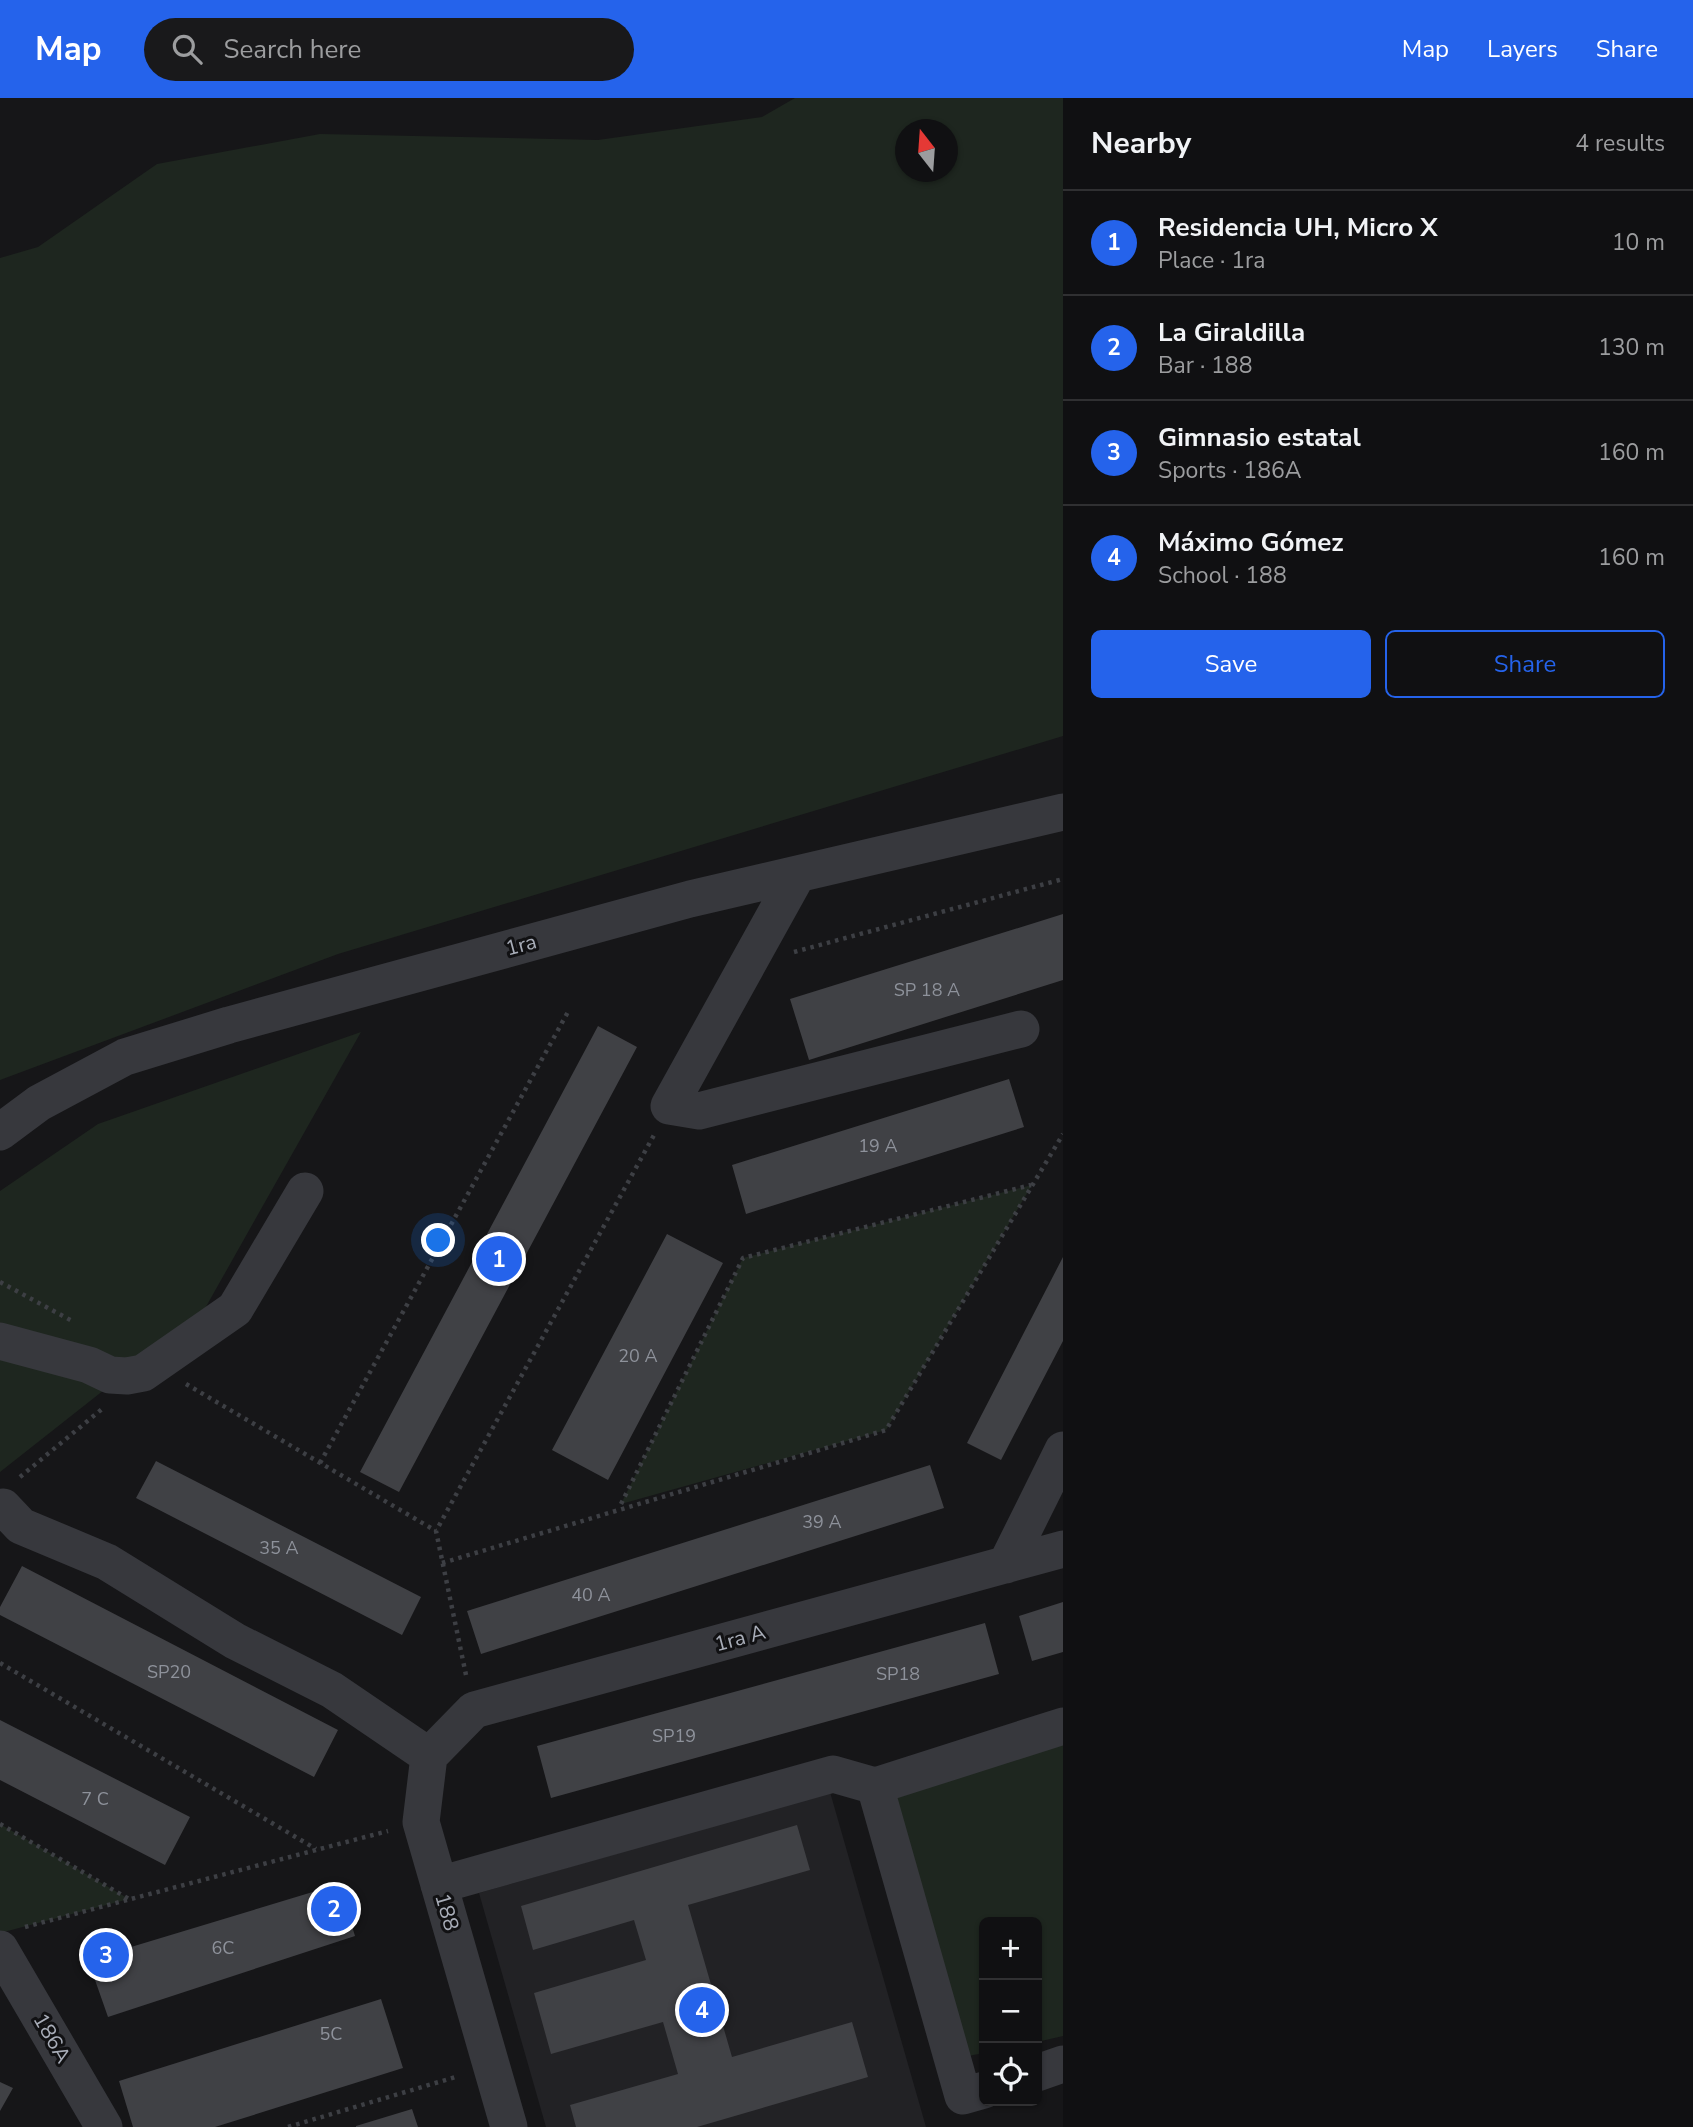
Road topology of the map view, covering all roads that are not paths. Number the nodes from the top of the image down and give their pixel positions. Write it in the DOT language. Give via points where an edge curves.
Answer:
graph roads {
  1 [pos="1063,812"];
  2 [pos="797,874"];
  3 [pos="1021,1028"];
  4 [pos="0,1132"];
  5 [pos="305,1191"];
  6 [pos="0,1341"];
  7 [pos="1063,1450"];
  8 [pos="4,1507"];
  9 [pos="1063,1549"];
  10 [pos="1006,1565"];
  11 [pos="1063,1726"];
  12 [pos="429,1756"];
  13 [pos="875,1786"];
  14 [pos="439,1885"];
  15 [pos="6,1939"];
  16 [pos="1063,2064"];
  17 [pos="1042,2071"];
  18 [pos="979,2091"];
  19 [pos="104,2127"];
  20 [pos="509,2127"];
  1 -- 2 [label="street, 1ra"];
  2 -- 3 [label="street" via="670,1106 699,1111"];
  2 -- 4 [label="street, 1ra" via="676,903 125,1057 39,1103"];
  5 -- 6 [label="street" via="235,1309 141,1371 110,1375"];
  7 -- 10 [label="street"];
  8 -- 12 [label="street" via="21,1527 107,1562 235,1641 332,1690"];
  9 -- 10 [label="street, 1ra A"];
  10 -- 12 [label="street, 1ra A" via="474,1710"];
  11 -- 13 [label="street"];
  12 -- 14 [label="street, 188" via="421,1822"];
  13 -- 14 [label="street" via="833,1774"];
  13 -- 18 [label="street" via="963,2096"];
  14 -- 20 [label="street, 188"];
  15 -- 19 [label="street, 186A"];
  16 -- 17 [label="street"];
}
